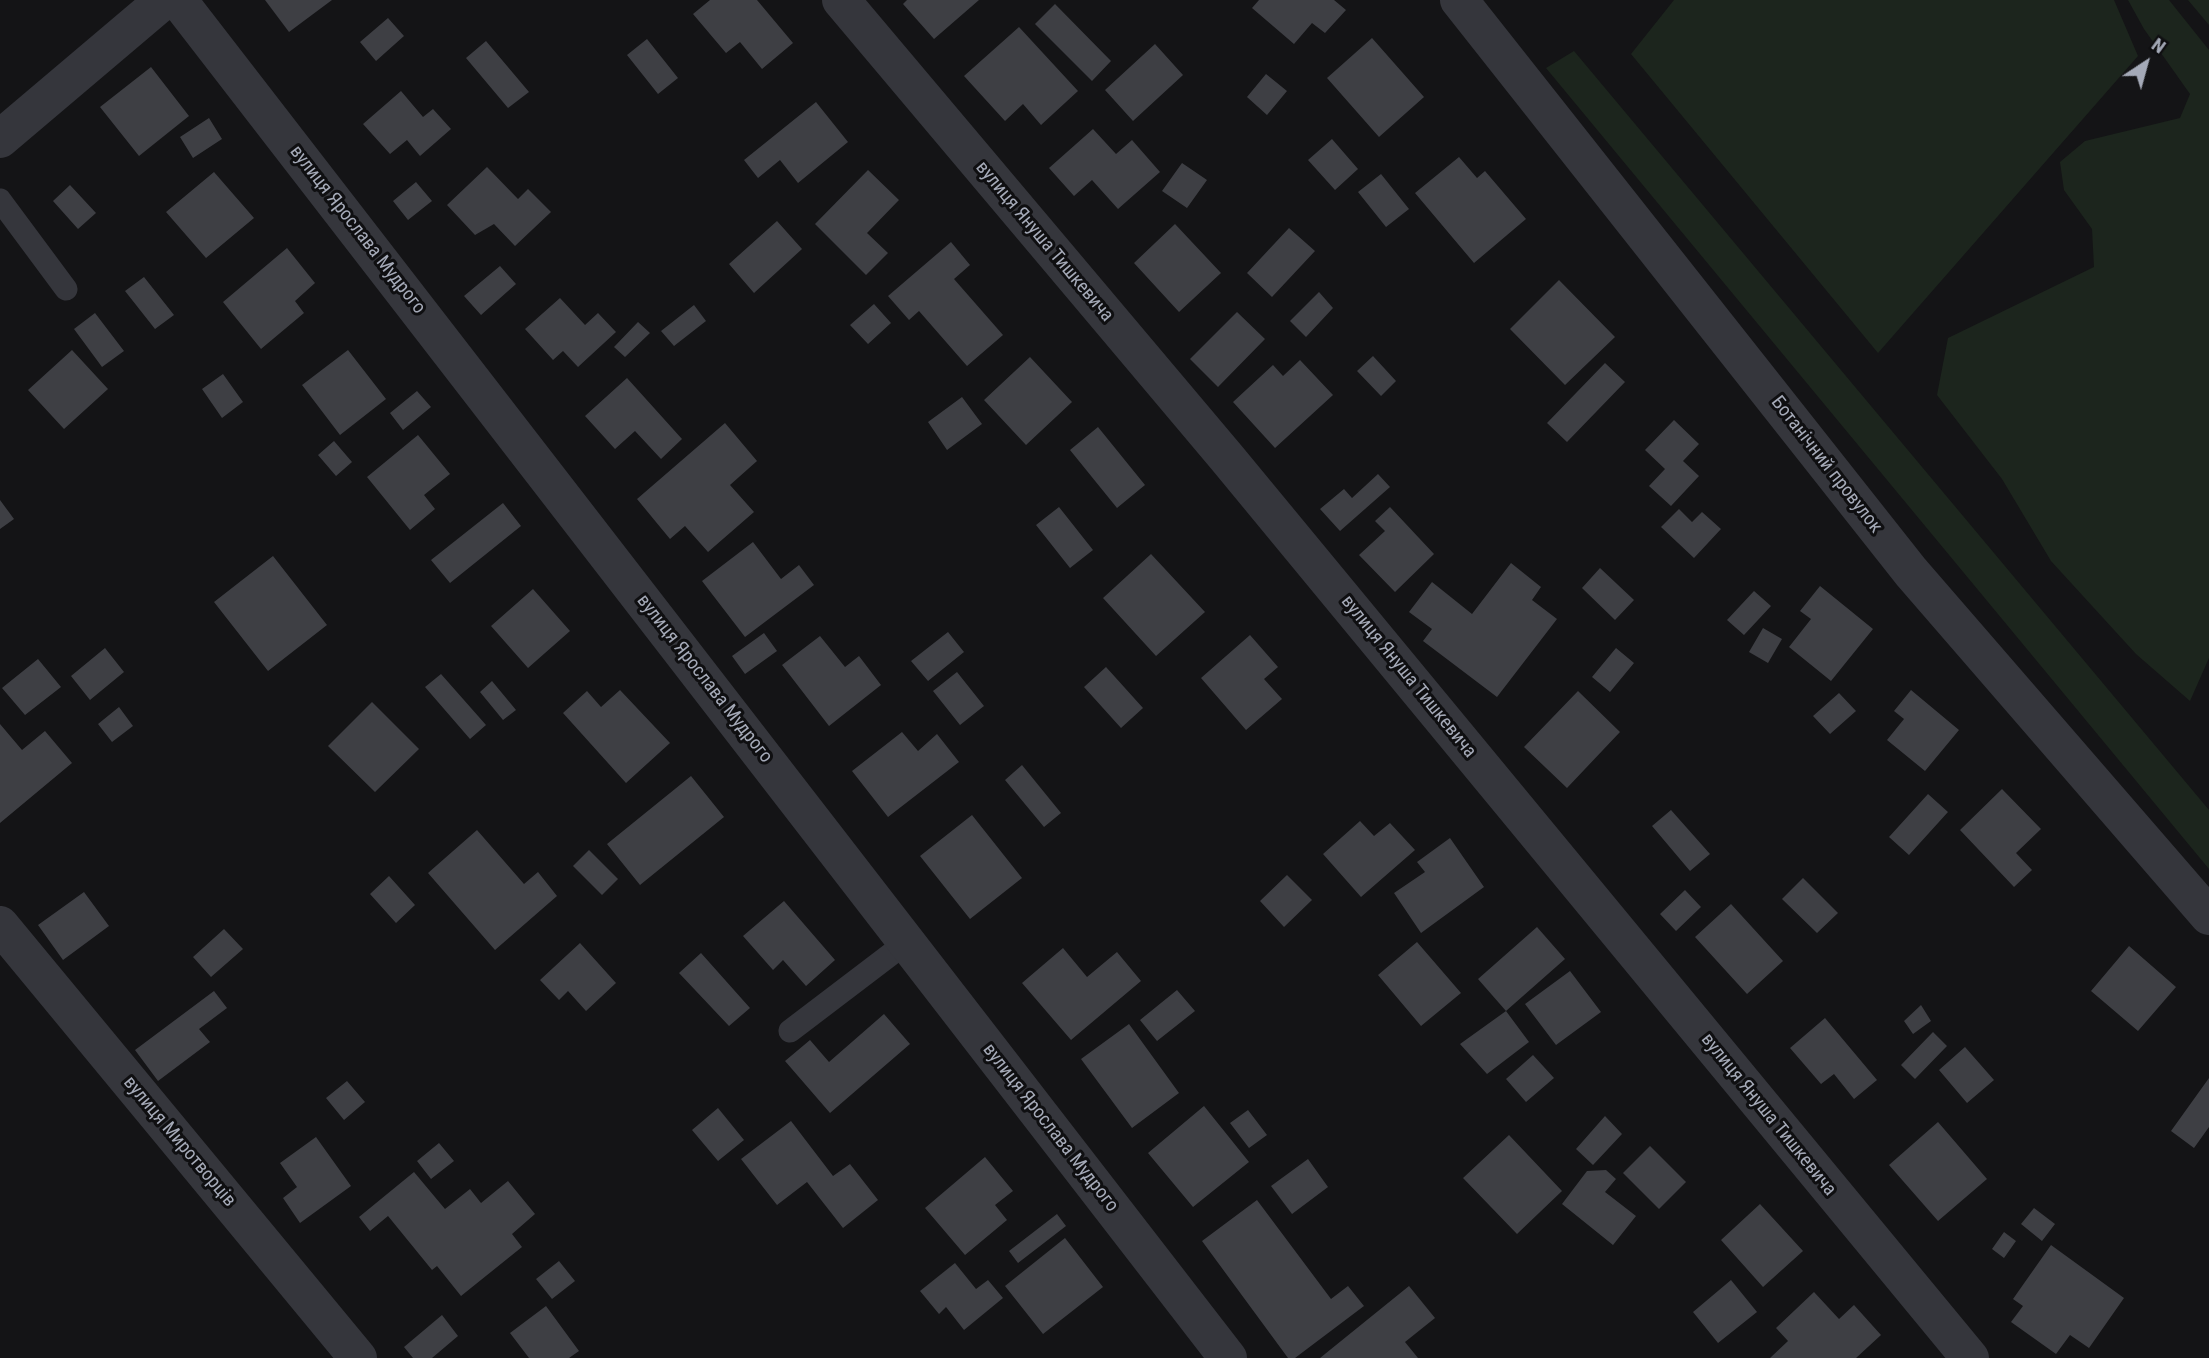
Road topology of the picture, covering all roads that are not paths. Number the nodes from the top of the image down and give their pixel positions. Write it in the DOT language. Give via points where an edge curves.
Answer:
graph roads {
  1 [pos="164,0"];
  2 [pos="178,0"];
  3 [pos="841,0"];
  4 [pos="1459,0"];
  5 [pos="0,139"];
  6 [pos="0,200"];
  7 [pos="65,289"];
  8 [pos="2209,916"];
  9 [pos="0,925"];
  10 [pos="907,942"];
  11 [pos="790,1031"];
  12 [pos="358,1358"];
  13 [pos="1228,1358"];
  14 [pos="1970,1358"];
  1 -- 5 [label="street"];
  2 -- 10 [label="street, вулиця Ярослава Мудрого"];
  3 -- 14 [label="street, вулиця Януша Тишкевича" via="1227,458"];
  4 -- 8 [label="street, Ботанічний провулок" via="1911,572"];
  6 -- 7 [label="lane"];
  9 -- 12 [label="street, вулиця Миротворців"];
  10 -- 11 [label="lane"];
  10 -- 13 [label="street, вулиця Ярослава Мудрого"];
}
